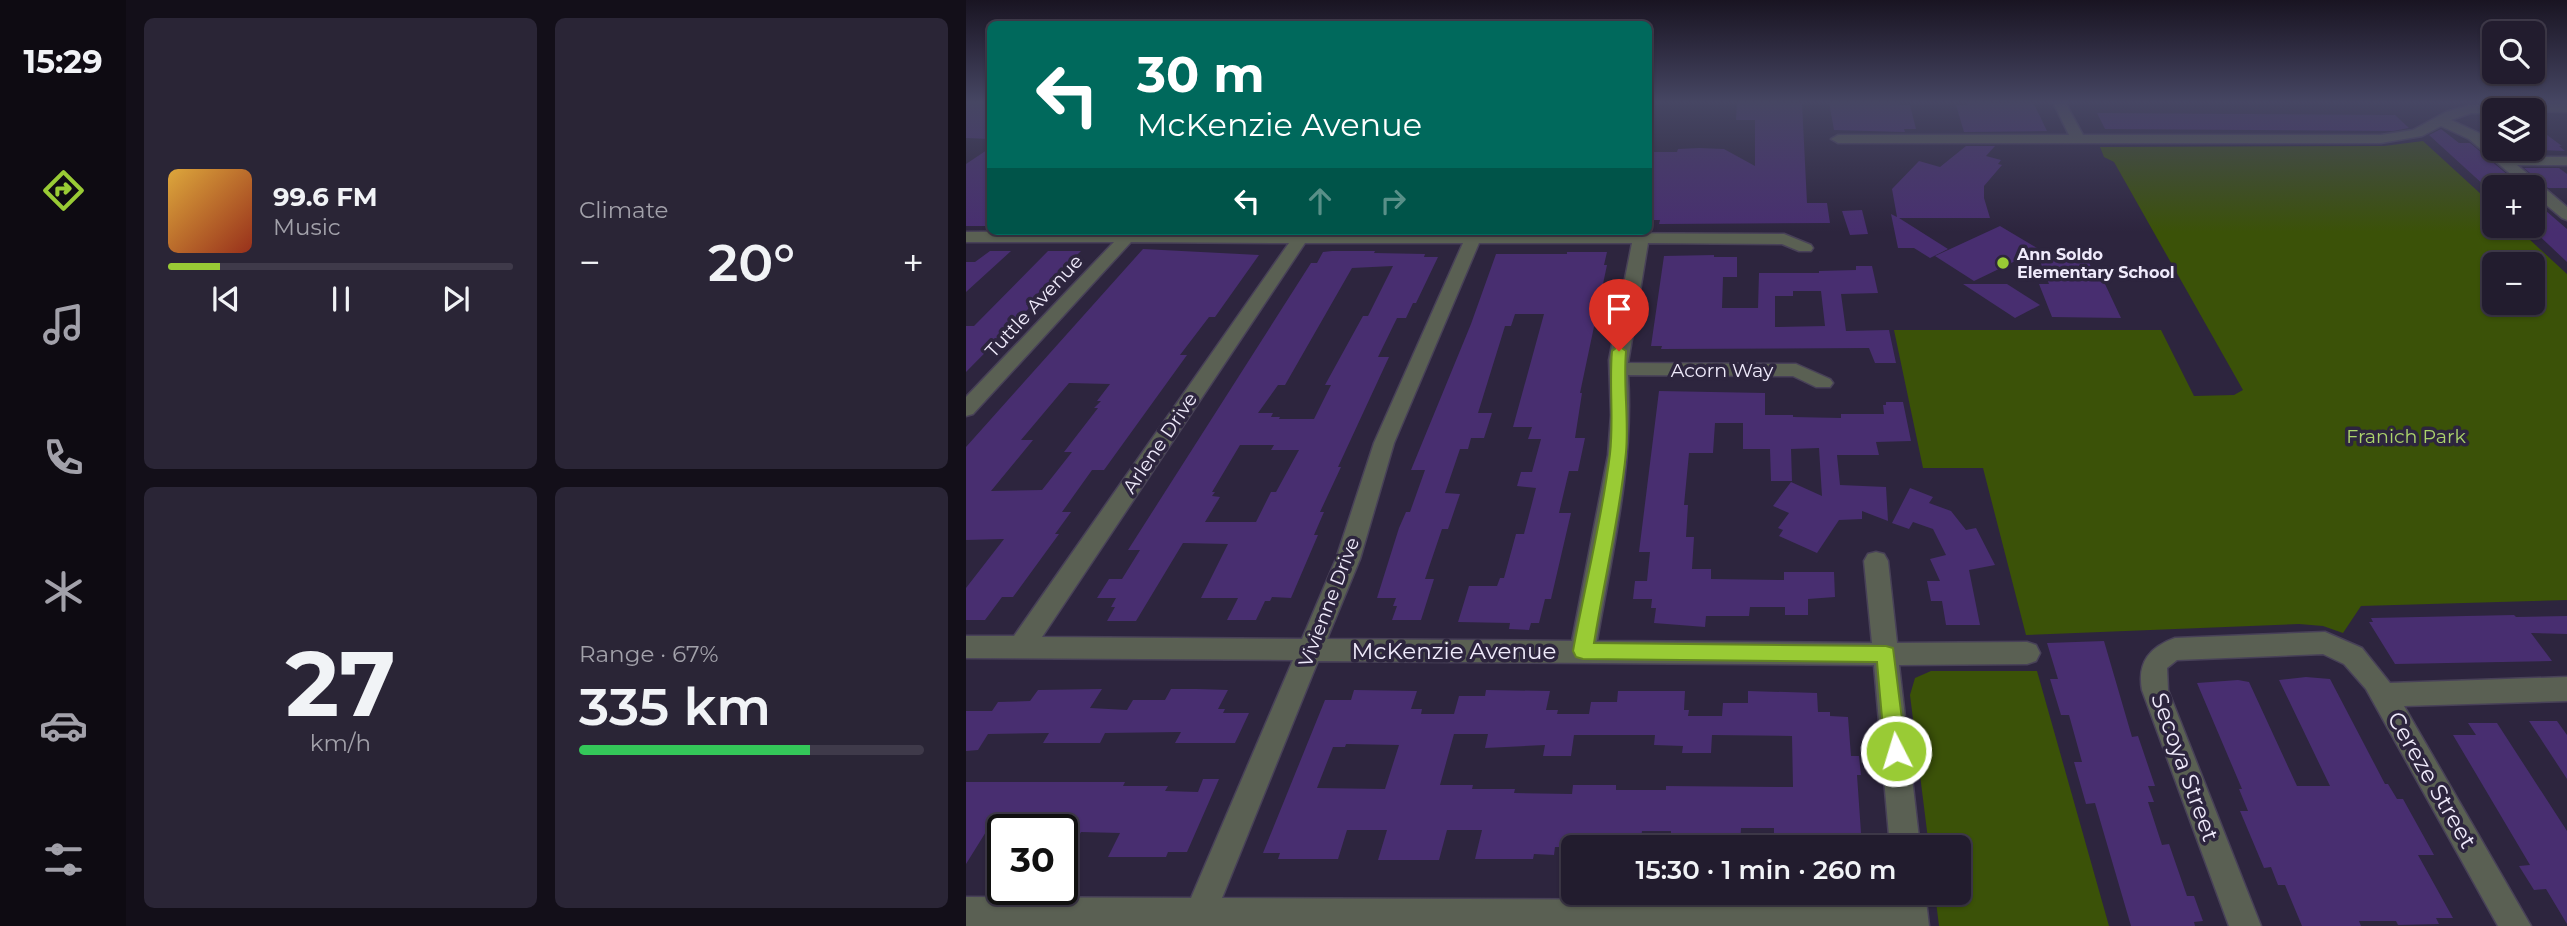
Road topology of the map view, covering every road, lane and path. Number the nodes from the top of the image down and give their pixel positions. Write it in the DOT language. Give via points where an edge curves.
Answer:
graph roads {
  1 [pos="2503,161"];
  2 [pos="2545,161"];
  3 [pos="2567,161"];
  4 [pos="2567,215"];
  5 [pos="1075,235"];
  6 [pos="1128,235"];
  7 [pos="1172,235"];
  8 [pos="966,237"];
  9 [pos="1300,238"];
  10 [pos="1473,238"];
  11 [pos="1641,239"];
  12 [pos="1805,248"];
  13 [pos="1618,369"];
  14 [pos="1823,383"];
  15 [pos="966,409"];
  16 [pos="1876,561"];
  17 [pos="2335,646"];
  18 [pos="966,647"];
  19 [pos="1021,647"];
  20 [pos="1310,650"];
  21 [pos="1583,651"];
  22 [pos="2027,653"];
  23 [pos="1886,654"];
  24 [pos="2567,689"];
  25 [pos="2384,695"];
  26 [pos="1904,835"];
  27 [pos="1912,912"];
  28 [pos="966,913"];
  29 [pos="1200,919"];
  30 [pos="1563,922"];
  31 [pos="2245,926"];
  32 [pos="2515,926"];
  1 -- 4 [label="street"];
  2 -- 3 [label="street"];
  5 -- 8 [label="street"];
  6 -- 15 [label="street, Tuttle Avenue"];
  7 -- 9 [label="street"];
  9 -- 10 [label="street"];
  9 -- 19 [label="street, Arlene Drive"];
  10 -- 11 [label="street"];
  10 -- 20 [label="street, Vivienne Drive" via="1376,462 1348,559"];
  11 -- 12 [label="street" via="1784,239"];
  11 -- 13 [label="street"];
  13 -- 14 [label="street, Acorn Way" via="1796,370"];
  13 -- 21 [label="street" via="1618,455"];
  16 -- 23 [label="street"];
  17 -- 25 [label="street, Cereze Street" via="2360,662"];
  17 -- 31 [label="street, Secoya Street" via="2182,647 2158,658 2153,669 2155,690"];
  18 -- 19 [label="street, McKenzie Avenue"];
  19 -- 20 [label="street, McKenzie Avenue"];
  20 -- 21 [label="street, McKenzie Avenue"];
  20 -- 29 [label="street, Vivienne Drive"];
  21 -- 23 [label="street, McKenzie Avenue"];
  22 -- 23 [label="street, McKenzie Avenue"];
  23 -- 26 [label="street"];
  24 -- 25 [label="street"];
  25 -- 32 [label="street, Cereze Street"];
  27 -- 30 [label="street"];
  28 -- 29 [label="street"];
  29 -- 30 [label="street"];
}
